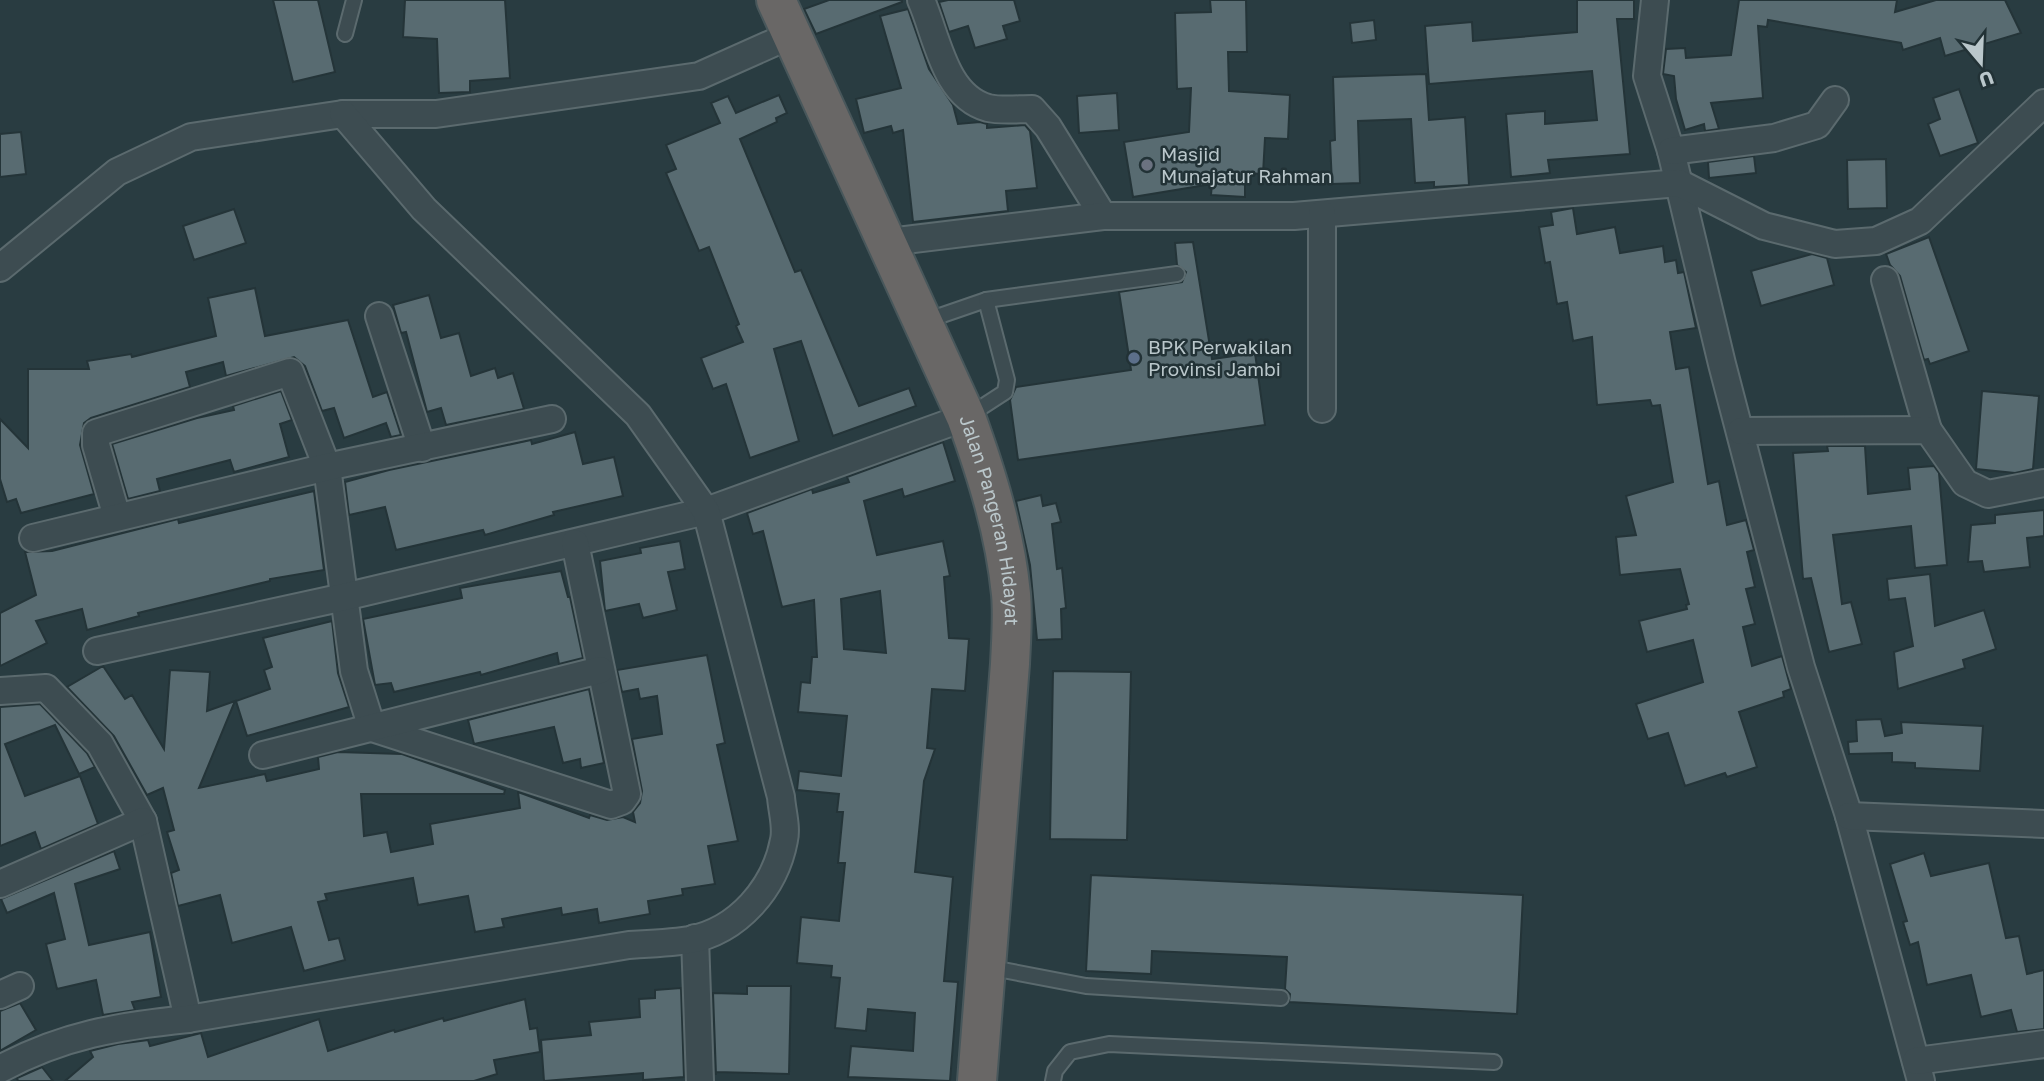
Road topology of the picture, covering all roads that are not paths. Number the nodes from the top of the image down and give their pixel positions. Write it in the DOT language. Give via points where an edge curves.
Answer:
graph roads {
  1 [pos="354,0"];
  2 [pos="776,0"];
  3 [pos="921,0"];
  4 [pos="1655,0"];
  5 [pos="345,34"];
  6 [pos="792,35"];
  7 [pos="1835,100"];
  8 [pos="2044,103"];
  9 [pos="343,114"];
  10 [pos="1671,151"];
  11 [pos="1679,183"];
  12 [pos="1322,214"];
  13 [pos="1103,216"];
  14 [pos="888,242"];
  15 [pos="0,268"];
  16 [pos="1177,274"];
  17 [pos="1885,280"];
  18 [pos="986,300"];
  19 [pos="379,316"];
  20 [pos="925,321"];
  21 [pos="1322,409"];
  22 [pos="966,417"];
  23 [pos="552,419"];
  24 [pos="1928,430"];
  25 [pos="1741,431"];
  26 [pos="422,449"];
  27 [pos="327,467"];
  28 [pos="2044,483"];
  29 [pos="706,511"];
  30 [pos="117,517"];
  31 [pos="33,538"];
  32 [pos="575,543"];
  33 [pos="344,597"];
  34 [pos="97,650"];
  35 [pos="600,670"];
  36 [pos="0,691"];
  37 [pos="372,728"];
  38 [pos="263,755"];
  39 [pos="1849,816"];
  40 [pos="143,821"];
  41 [pos="2044,824"];
  42 [pos="0,884"];
  43 [pos="695,938"];
  44 [pos="985,966"];
  45 [pos="1281,998"];
  46 [pos="188,1019"];
  47 [pos="2044,1044"];
  48 [pos="1494,1062"];
  49 [pos="0,1069"];
  50 [pos="1919,1071"];
  51 [pos="700,1081"];
  52 [pos="977,1081"];
  53 [pos="1053,1081"];
  1 -- 5 [label="lane"];
  2 -- 6 [label="highway, Jalan Pangeran Hidayat"];
  3 -- 13 [label="street" via="950,74 965,98 990,108 1032,109"];
  4 -- 10 [label="street" via="1647,76"];
  6 -- 9 [label="street" via="699,76 436,114"];
  6 -- 14 [label="highway, Jalan Pangeran Hidayat"];
  7 -- 10 [label="street" via="1817,125 1774,138"];
  8 -- 11 [label="street" via="1920,220 1876,241 1835,244 1764,226"];
  9 -- 15 [label="street" via="191,136 117,172"];
  9 -- 29 [label="street" via="424,209 638,415"];
  10 -- 11 [label="street"];
  11 -- 12 [label="street"];
  11 -- 25 [label="street"];
  12 -- 13 [label="street"];
  12 -- 21 [label="street"];
  13 -- 14 [label="street"];
  14 -- 20 [label="highway, Jalan Pangeran Hidayat"];
  16 -- 18 [label="lane"];
  17 -- 24 [label="street"];
  18 -- 20 [label="lane"];
  18 -- 22 [label="lane" via="1007,380 1004,392"];
  19 -- 26 [label="street"];
  20 -- 22 [label="highway, Jalan Pangeran Hidayat"];
  22 -- 29 [label="street"];
  22 -- 44 [label="highway, Jalan Pangeran Hidayat" via="987,475 1011,595 1010,664"];
  23 -- 26 [label="street"];
  24 -- 25 [label="street"];
  24 -- 28 [label="street" via="1965,483 1988,494"];
  25 -- 39 [label="street" via="1801,667"];
  26 -- 27 [label="street"];
  27 -- 30 [label="street"];
  27 -- 30 [label="street" via="290,372 96,433"];
  27 -- 33 [label="street"];
  29 -- 32 [label="street"];
  29 -- 43 [label="street" via="781,797 785,838 773,875 743,915"];
  30 -- 31 [label="street"];
  32 -- 33 [label="street"];
  32 -- 35 [label="street"];
  33 -- 34 [label="street"];
  33 -- 37 [label="street" via="354,671"];
  35 -- 37 [label="street"];
  35 -- 37 [label="street" via="628,794 611,805"];
  36 -- 40 [label="street" via="47,688 100,744"];
  37 -- 38 [label="street"];
  39 -- 41 [label="street"];
  39 -- 50 [label="street"];
  40 -- 42 [label="street"];
  40 -- 46 [label="street"];
  43 -- 46 [label="street"];
  43 -- 51 [label="street"];
  44 -- 45 [label="lane" via="1086,986"];
  44 -- 52 [label="highway, Jalan Pangeran Hidayat"];
  46 -- 49 [label="street" via="114,1026 52,1045"];
  47 -- 50 [label="street"];
  48 -- 53 [label="lane" via="1109,1044 1070,1052"];
}
